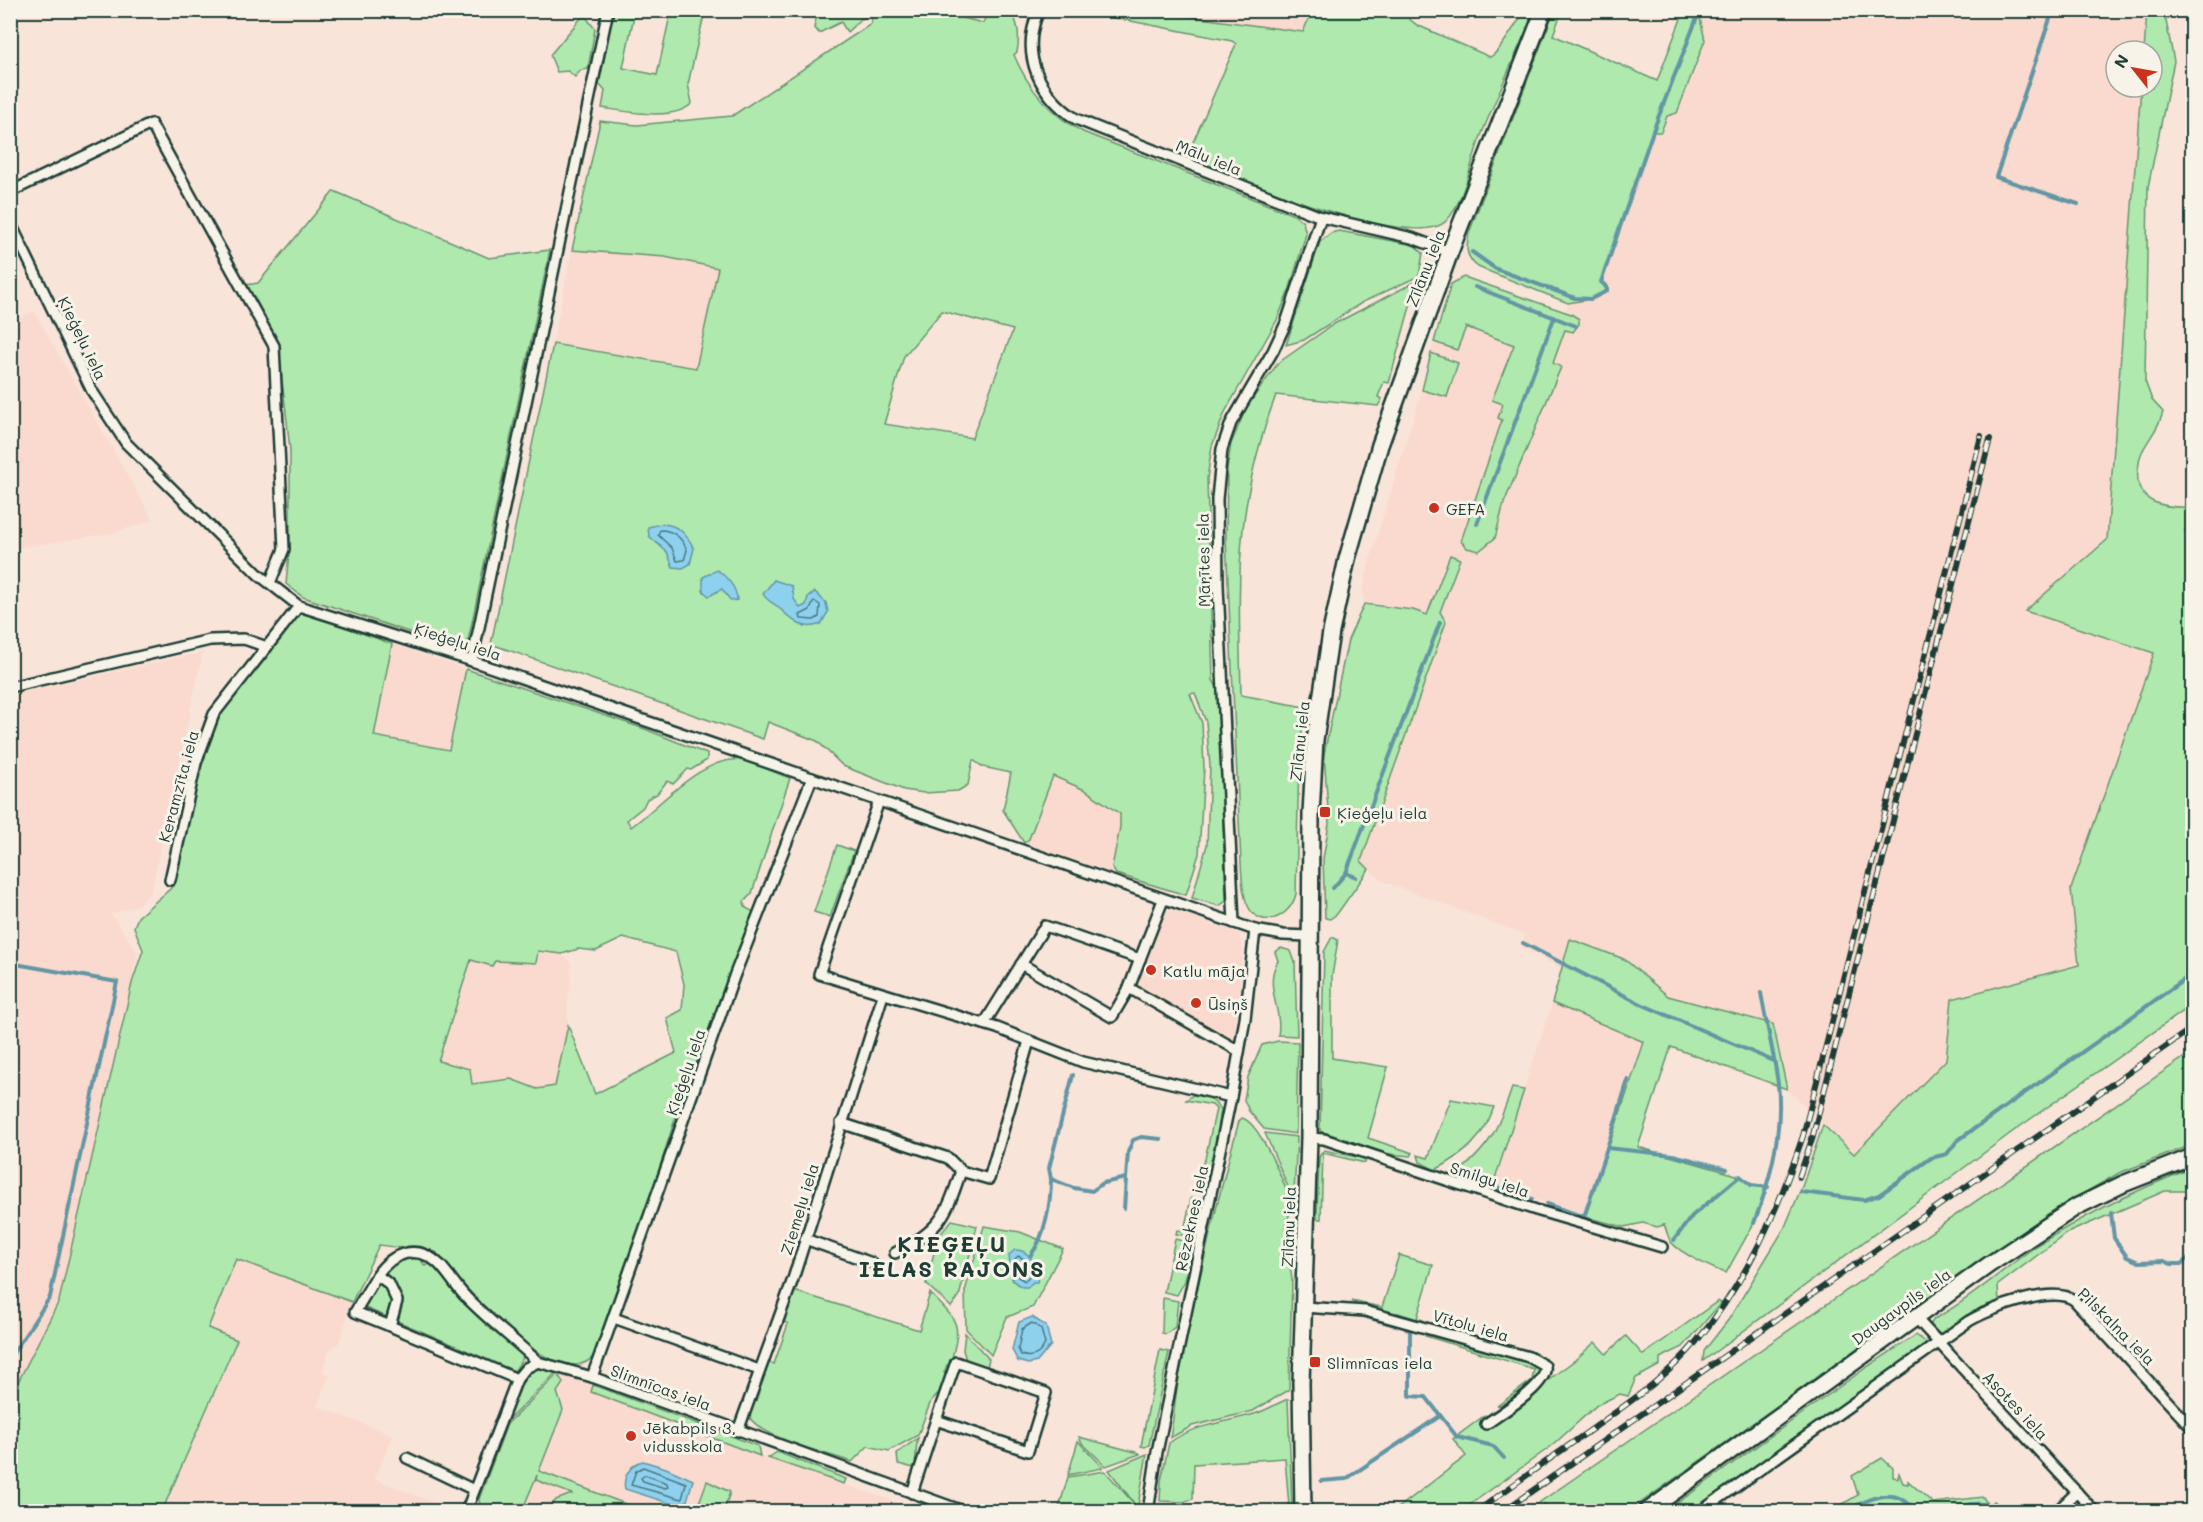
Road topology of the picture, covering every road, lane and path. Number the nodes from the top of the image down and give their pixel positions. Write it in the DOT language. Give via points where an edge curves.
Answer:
graph roads {
  1 [pos="608,10"];
  2 [pos="1544,10"];
  3 [pos="1037,15"];
  4 [pos="10,192"];
  5 [pos="1321,217"];
  6 [pos="10,222"];
  7 [pos="1450,252"];
  8 [pos="270,583"];
  9 [pos="299,606"];
  10 [pos="267,647"];
  11 [pos="472,662"];
  12 [pos="10,687"];
  13 [pos="812,778"];
  14 [pos="879,801"];
  15 [pos="170,880"];
  16 [pos="1163,900"];
  17 [pos="1234,923"];
  18 [pos="1255,930"];
  19 [pos="1309,936"];
  20 [pos="1140,959"];
  21 [pos="1021,964"];
  22 [pos="1129,988"];
  23 [pos="883,995"];
  24 [pos="984,1024"];
  25 [pos="1029,1041"];
  26 [pos="1239,1051"];
  27 [pos="1231,1097"];
  28 [pos="841,1123"];
  29 [pos="1309,1137"];
  30 [pos="2193,1157"];
  31 [pos="961,1172"];
  32 [pos="805,1239"];
  33 [pos="1662,1246"];
  34 [pos="896,1252"];
  35 [pos="872,1263"];
  36 [pos="377,1275"];
  37 [pos="1303,1307"];
  38 [pos="614,1318"];
  39 [pos="1916,1318"];
  40 [pos="390,1326"];
  41 [pos="1938,1342"];
  42 [pos="538,1362"];
  43 [pos="759,1370"];
  44 [pos="591,1377"];
  45 [pos="517,1379"];
  46 [pos="936,1420"];
  47 [pos="1486,1424"];
  48 [pos="2193,1428"];
  49 [pos="738,1431"];
  50 [pos="407,1458"];
  51 [pos="474,1490"];
  52 [pos="2077,1492"];
  53 [pos="912,1493"];
  54 [pos="466,1512"];
  55 [pos="966,1512"];
  56 [pos="1148,1512"];
  57 [pos="1303,1512"];
  58 [pos="1646,1512"];
  59 [pos="1700,1512"];
  60 [pos="2056,1512"];
  61 [pos="2095,1512"];
  1 -- 11 [label="street"];
  2 -- 7 [label="highway, Zīlānu iela"];
  3 -- 5 [label="street, Mālu iela" via="1031,36 1034,70 1047,94 1065,112 1088,125"];
  4 -- 8 [label="street" via="151,124 274,346 284,549"];
  5 -- 7 [label="street, Mālu iela" via="1412,238"];
  5 -- 17 [label="street, Mārītes iela" via="1286,323 1231,423 1222,449 1217,499 1218,586"];
  6 -- 8 [label="street, Ķieģeļu iela" via="92,391 126,443"];
  7 -- 19 [label="highway, Zīlānu iela" via="1380,445 1333,621 1315,740"];
  8 -- 9 [label="street, Ķieģeļu iela"];
  9 -- 10 [label="street"];
  9 -- 11 [label="street, Ķieģeļu iela"];
  10 -- 12 [label="street" via="244,639 210,640"];
  10 -- 15 [label="street, Keramzīta iela" via="214,714 196,763"];
  11 -- 13 [label="street, Ķieģeļu iela"];
  13 -- 14 [label="street, Ķieģeļu iela"];
  13 -- 38 [label="street, Ķieģeļu iela" via="735,974"];
  14 -- 16 [label="street, Ķieģeļu iela"];
  14 -- 23 [label="street" via="819,974"];
  16 -- 17 [label="street, Ķieģeļu iela"];
  16 -- 20 [label="street"];
  17 -- 18 [label="street, Ķieģeļu iela"];
  18 -- 19 [label="street, Ķieģeļu iela"];
  18 -- 26 [label="street, Rēzeknes iela"];
  19 -- 29 [label="highway, Zīlānu iela"];
  20 -- 21 [label="street" via="1045,926"];
  20 -- 22 [label="street"];
  21 -- 22 [label="street" via="1112,1017"];
  21 -- 24 [label="street"];
  22 -- 26 [label="street"];
  23 -- 24 [label="street"];
  23 -- 28 [label="street, Ziemeļu iela"];
  24 -- 25 [label="street"];
  25 -- 27 [label="street" via="1083,1062"];
  25 -- 31 [label="street" via="989,1179"];
  26 -- 27 [label="street, Rēzeknes iela"];
  27 -- 56 [label="street, Rēzeknes iela"];
  28 -- 31 [label="street" via="948,1158"];
  28 -- 32 [label="street, Ziemeļu iela"];
  29 -- 33 [label="street, Smilgu iela"];
  29 -- 37 [label="highway, Zīlānu iela"];
  30 -- 39 [label="highway, Daugavpils iela" via="2076,1207"];
  31 -- 34 [label="street" via="941,1221 920,1241"];
  32 -- 35 [label="street"];
  32 -- 43 [label="street, Ziemeļu iela"];
  36 -- 40 [label="street" via="389,1284 397,1301"];
  36 -- 40 [label="street" via="355,1312"];
  36 -- 42 [label="street" via="398,1254 424,1255 438,1263 465,1296"];
  37 -- 47 [label="street, Vītolu iela" via="1365,1311 1529,1357 1545,1366 1546,1372 1538,1384"];
  37 -- 57 [label="highway, Zīlānu iela"];
  38 -- 43 [label="street"];
  38 -- 44 [label="street, Ķieģeļu iela"];
  39 -- 41 [label="street, Asotes iela"];
  39 -- 58 [label="highway, Daugavpils iela"];
  40 -- 45 [label="street"];
  41 -- 48 [label="street, Pilskalna iela" via="1993,1308 2049,1296 2069,1297"];
  41 -- 52 [label="street, Asotes iela"];
  41 -- 59 [label="street"];
  42 -- 44 [label="street, Slimnīcas iela"];
  42 -- 45 [label="street"];
  43 -- 49 [label="street, Ziemeļu iela"];
  44 -- 49 [label="street, Slimnīcas iela"];
  45 -- 51 [label="street"];
  46 -- 46 [label="street" via="1028,1451 1046,1393 956,1362"];
  46 -- 53 [label="street"];
  49 -- 53 [label="street, Slimnīcas iela"];
  50 -- 51 [label="street"];
  51 -- 54 [label="street"];
  52 -- 60 [label="street"];
  52 -- 61 [label="street, Asotes iela"];
  53 -- 55 [label="street, Slimnīcas iela"];
}
